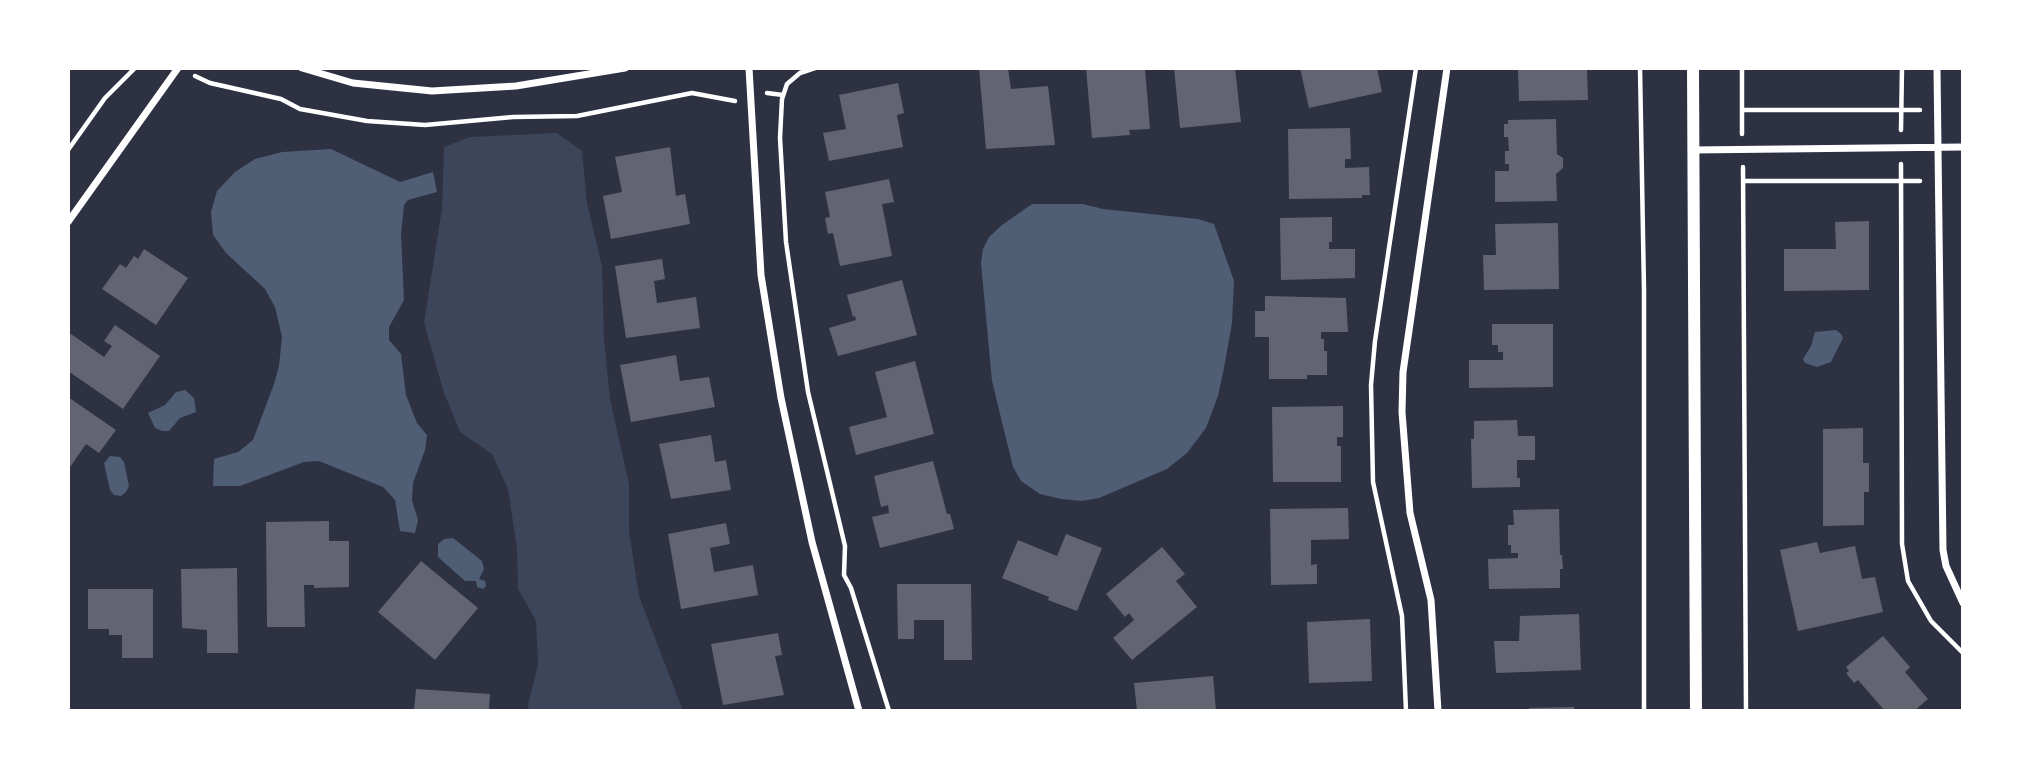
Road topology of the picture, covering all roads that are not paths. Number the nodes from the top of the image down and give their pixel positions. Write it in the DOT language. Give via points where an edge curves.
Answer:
graph roads {
  1 [pos="178,68"];
  2 [pos="302,68"];
  3 [pos="625,68"];
  4 [pos="749,68"];
  5 [pos="1447,68"];
  6 [pos="1693,68"];
  7 [pos="1937,68"];
  8 [pos="1937,147"];
  9 [pos="1963,147"];
  10 [pos="1692,150"];
  11 [pos="68,222"];
  12 [pos="1963,603"];
  13 [pos="859,711"];
  14 [pos="1438,711"];
  15 [pos="1696,711"];
  1 -- 11 [label="street"];
  2 -- 3 [label="street" via="354,83 432,91 516,86"];
  4 -- 13 [label="street" via="761,275 781,398 812,542"];
  5 -- 14 [label="street" via="1403,372 1402,412 1410,513 1431,600"];
  6 -- 10 [label="street"];
  7 -- 8 [label="street"];
  8 -- 9 [label="street"];
  8 -- 10 [label="street"];
  8 -- 12 [label="street" via="1943,550"];
  10 -- 15 [label="street"];
}
